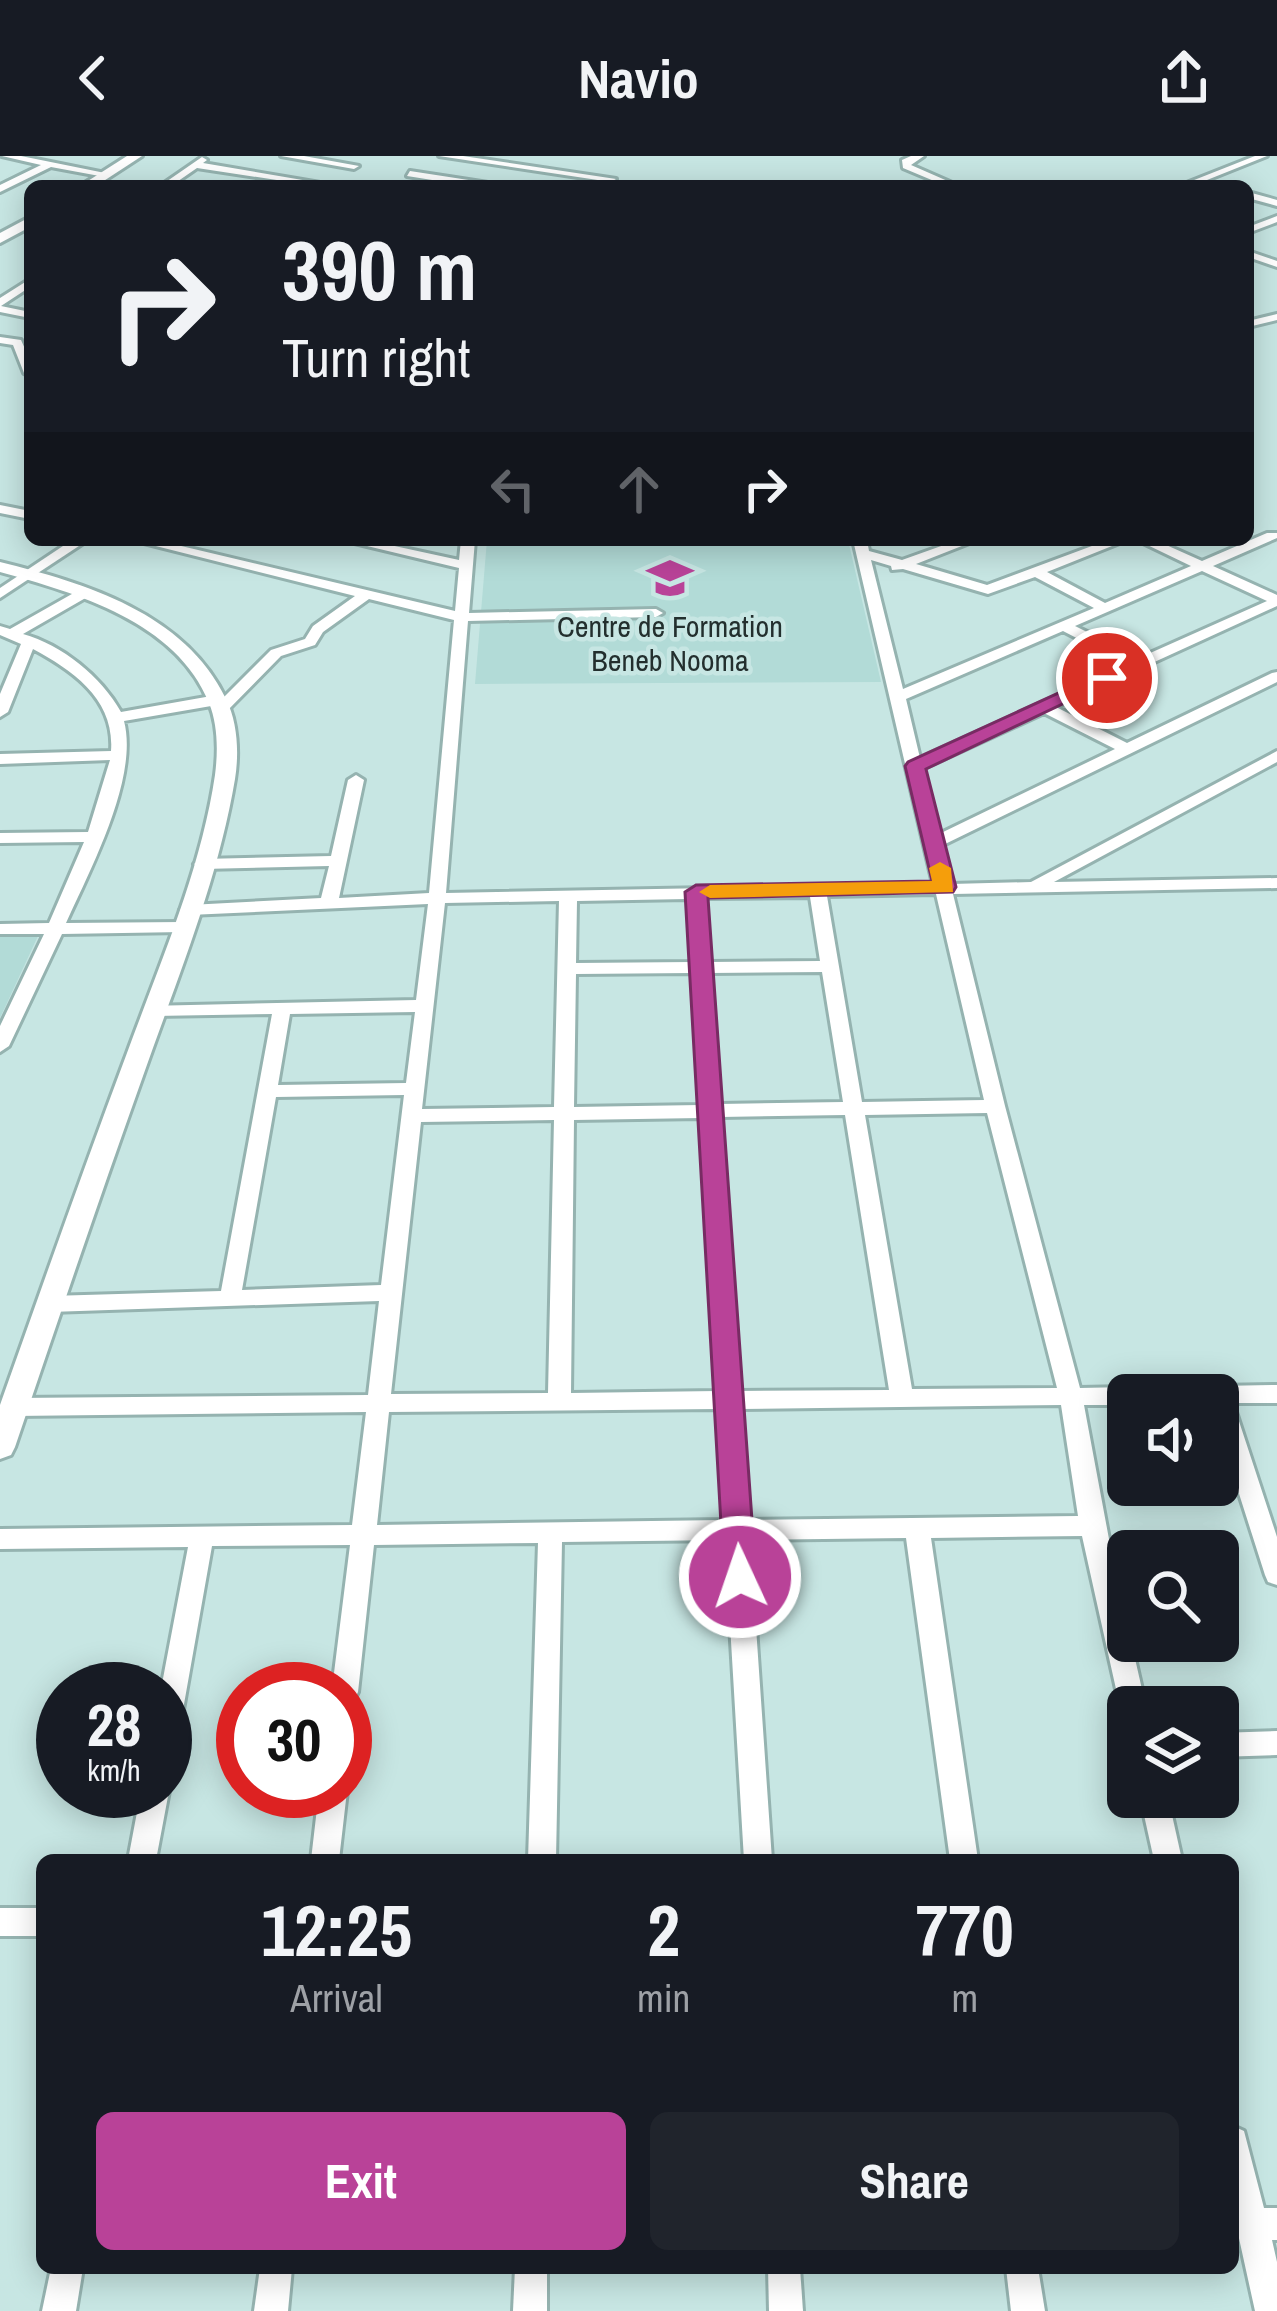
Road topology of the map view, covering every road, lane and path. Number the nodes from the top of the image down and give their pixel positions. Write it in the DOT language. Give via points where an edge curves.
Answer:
graph roads {
  1 [pos="6,156"];
  2 [pos="62,156"];
  3 [pos="136,156"];
  4 [pos="208,156"];
  5 [pos="285,156"];
  6 [pos="371,156"];
  7 [pos="443,156"];
  8 [pos="920,156"];
  9 [pos="1270,157"];
  10 [pos="195,165"];
  11 [pos="45,166"];
  12 [pos="354,166"];
  13 [pos="105,174"];
  14 [pos="410,175"];
  15 [pos="96,180"];
  16 [pos="173,180"];
  17 [pos="289,180"];
  18 [pos="329,180"];
  19 [pos="400,180"];
  20 [pos="445,180"];
  21 [pos="610,180"];
  22 [pos="940,180"];
  23 [pos="1201,180"];
  24 [pos="1,187"];
  25 [pos="24,287"];
  26 [pos="0,306"];
  27 [pos="0,340"];
  28 [pos="24,359"];
  29 [pos="0,508"];
  30 [pos="23,514"];
  31 [pos="72,546"];
  32 [pos="189,546"];
  33 [pos="376,546"];
  34 [pos="468,546"];
  35 [pos="954,546"];
  36 [pos="1104,546"];
  37 [pos="1157,546"];
  38 [pos="1252,546"];
  39 [pos="862,547"];
  40 [pos="466,566"];
  41 [pos="902,566"];
  42 [pos="1202,566"];
  43 [pos="0,567"];
  44 [pos="1036,572"];
  45 [pos="29,574"];
  46 [pos="869,578"];
  47 [pos="84,592"];
  48 [pos="0,593"];
  49 [pos="364,596"];
  50 [pos="1277,600"];
  51 [pos="1105,608"];
  52 [pos="656,613"];
  53 [pos="461,617"];
  54 [pos="1064,626"];
  55 [pos="6,632"];
  56 [pos="30,640"];
  57 [pos="1138,664"];
  58 [pos="1277,676"];
  59 [pos="898,697"];
  60 [pos="219,705"];
  61 [pos="1044,707"];
  62 [pos="0,712"];
  63 [pos="115,718"];
  64 [pos="1127,749"];
  65 [pos="119,755"];
  66 [pos="1277,756"];
  67 [pos="0,759"];
  68 [pos="915,766"];
  69 [pos="356,780"];
  70 [pos="92,837"];
  71 [pos="0,838"];
  72 [pos="934,843"];
  73 [pos="338,861"];
  74 [pos="202,864"];
  75 [pos="1277,883"];
  76 [pos="1033,886"];
  77 [pos="945,887"];
  78 [pos="817,889"];
  79 [pos="696,892"];
  80 [pos="568,895"];
  81 [pos="437,898"];
  82 [pos="329,903"];
  83 [pos="186,919"];
  84 [pos="0,929"];
  85 [pos="52,929"];
  86 [pos="829,966"];
  87 [pos="701,968"];
  88 [pos="567,969"];
  89 [pos="424,1006"];
  90 [pos="282,1008"];
  91 [pos="154,1010"];
  92 [pos="0,1046"];
  93 [pos="415,1089"];
  94 [pos="267,1091"];
  95 [pos="995,1106"];
  96 [pos="850,1108"];
  97 [pos="710,1111"];
  98 [pos="563,1113"];
  99 [pos="412,1116"];
  100 [pos="392,1293"];
  101 [pos="230,1298"];
  102 [pos="50,1304"];
  103 [pos="12,1372"];
  104 [pos="1277,1394"];
  105 [pos="1239,1395"];
  106 [pos="1107,1396"];
  107 [pos="1071,1397"];
  108 [pos="730,1398"];
  109 [pos="902,1398"];
  110 [pos="560,1400"];
  111 [pos="382,1402"];
  112 [pos="14,1408"];
  113 [pos="0,1447"];
  114 [pos="1239,1457"];
  115 [pos="1092,1526"];
  116 [pos="917,1528"];
  117 [pos="737,1530"];
  118 [pos="550,1532"];
  119 [pos="364,1534"];
  120 [pos="202,1536"];
  121 [pos="0,1539"];
  122 [pos="1277,1575"];
  123 [pos="179,1662"];
  124 [pos="349,1662"];
  125 [pos="1128,1686"];
  126 [pos="1277,1743"];
  127 [pos="1239,1744"];
  128 [pos="150,1818"];
  129 [pos="330,1818"];
  130 [pos="1159,1818"];
  131 [pos="143,1854"];
  132 [pos="326,1854"];
  133 [pos="542,1854"];
  134 [pos="758,1854"];
  135 [pos="963,1854"];
  136 [pos="1167,1854"];
  137 [pos="0,1922"];
  138 [pos="36,1922"];
  139 [pos="1239,2157"];
  140 [pos="1265,2224"];
  141 [pos="66,2274"];
  142 [pos="275,2274"];
  143 [pos="531,2274"];
  144 [pos="784,2274"];
  145 [pos="1023,2274"];
  146 [pos="59,2311"];
  147 [pos="271,2311"];
  148 [pos="530,2311"];
  149 [pos="786,2311"];
  150 [pos="1028,2311"];
  151 [pos="1272,2311"];
  1 -- 11 [label="street"];
  2 -- 11 [label="street"];
  3 -- 13 [label="main road"];
  4 -- 10 [label="street"];
  5 -- 12 [label="street"];
  6 -- 12 [label="street"];
  7 -- 14 [label="street"];
  7 -- 21 [label="street"];
  8 -- 22 [label="street" via="906,166"];
  9 -- 23 [label="street"];
  10 -- 16 [label="street"];
  10 -- 17 [label="street"];
  11 -- 13 [label="street"];
  11 -- 24 [label="street"];
  12 -- 18 [label="street"];
  13 -- 15 [label="main road"];
  14 -- 19 [label="street"];
  14 -- 20 [label="street"];
  25 -- 26 [label="street"];
  27 -- 28 [label="street" via="17,342"];
  29 -- 30 [label="street"];
  31 -- 45 [label="street"];
  32 -- 49 [label="street"];
  33 -- 40 [label="street"];
  34 -- 40 [label="street"];
  35 -- 41 [label="street"];
  36 -- 44 [label="street"];
  37 -- 42 [label="street"];
  38 -- 42 [label="street"];
  39 -- 41 [label="street"];
  39 -- 46 [label="street"];
  40 -- 53 [label="street"];
  41 -- 44 [label="street" via="988,590"];
  41 -- 46 [label="street"];
  42 -- 50 [label="street"];
  42 -- 51 [label="street"];
  43 -- 45 [label="street"];
  44 -- 51 [label="street"];
  45 -- 47 [label="street"];
  45 -- 48 [label="street"];
  46 -- 59 [label="street"];
  47 -- 55 [label="street"];
  47 -- 60 [label="street" via="178,647"];
  49 -- 53 [label="street"];
  49 -- 60 [label="street" via="310,642 276,653"];
  50 -- 57 [label="street"];
  51 -- 54 [label="street"];
  52 -- 53 [label="street"];
  53 -- 81 [label="street"];
  54 -- 57 [label="street"];
  54 -- 59 [label="street"];
  55 -- 56 [label="street"];
  56 -- 62 [label="street"];
  56 -- 63 [label="street" via="78,670"];
  57 -- 61 [label="street"];
  58 -- 64 [label="street"];
  59 -- 68 [label="street"];
  60 -- 63 [label="street"];
  60 -- 74 [label="street" via="225,778"];
  61 -- 64 [label="street"];
  61 -- 68 [label="street"];
  63 -- 65 [label="street"];
  64 -- 72 [label="street"];
  65 -- 67 [label="street"];
  65 -- 70 [label="street"];
  66 -- 76 [label="street"];
  68 -- 72 [label="street"];
  69 -- 73 [label="street"];
  70 -- 71 [label="street"];
  70 -- 85 [label="street"];
  72 -- 77 [label="street"];
  73 -- 74 [label="street"];
  73 -- 82 [label="street"];
  74 -- 83 [label="street"];
  75 -- 76 [label="street"];
  76 -- 77 [label="street"];
  77 -- 78 [label="street"];
  77 -- 95 [label="street"];
  78 -- 79 [label="street"];
  78 -- 86 [label="street"];
  79 -- 80 [label="street"];
  79 -- 87 [label="street"];
  80 -- 81 [label="street"];
  80 -- 88 [label="street"];
  81 -- 82 [label="street"];
  81 -- 89 [label="street"];
  82 -- 83 [label="street"];
  83 -- 85 [label="street"];
  83 -- 91 [label="street"];
  84 -- 85 [label="street"];
  85 -- 92 [label="street"];
  86 -- 87 [label="street"];
  86 -- 96 [label="street"];
  87 -- 88 [label="street"];
  87 -- 97 [label="street"];
  88 -- 98 [label="street"];
  89 -- 90 [label="street"];
  89 -- 93 [label="street"];
  90 -- 91 [label="street"];
  90 -- 94 [label="street"];
  91 -- 102 [label="street"];
  93 -- 94 [label="street"];
  93 -- 99 [label="street"];
  94 -- 101 [label="street"];
  95 -- 96 [label="street"];
  95 -- 107 [label="street"];
  96 -- 97 [label="street"];
  96 -- 109 [label="street"];
  97 -- 98 [label="street"];
  97 -- 108 [label="street"];
  98 -- 99 [label="street"];
  98 -- 110 [label="street"];
  99 -- 100 [label="street"];
  100 -- 101 [label="street"];
  100 -- 111 [label="street"];
  101 -- 102 [label="street"];
  102 -- 103 [label="street"];
  103 -- 112 [label="street"];
  104 -- 105 [label="street"];
  106 -- 107 [label="street"];
  107 -- 109 [label="street"];
  107 -- 115 [label="street"];
  108 -- 109 [label="street"];
  108 -- 110 [label="street"];
  108 -- 117 [label="street"];
  110 -- 111 [label="street"];
  111 -- 112 [label="street"];
  111 -- 119 [label="street"];
  112 -- 113 [label="street"];
  114 -- 122 [label="street"];
  115 -- 116 [label="street"];
  115 -- 125 [label="street"];
  116 -- 117 [label="street"];
  116 -- 135 [label="street"];
  117 -- 118 [label="street"];
  117 -- 134 [label="street"];
  118 -- 119 [label="street"];
  118 -- 133 [label="street"];
  119 -- 120 [label="street"];
  119 -- 124 [label="street"];
  120 -- 121 [label="street"];
  120 -- 123 [label="street"];
  126 -- 127 [label="street"];
  128 -- 131 [label="street"];
  129 -- 132 [label="street"];
  130 -- 136 [label="street"];
  137 -- 138 [label="street"];
  139 -- 140 [label="street"];
  140 -- 151 [label="street"];
  141 -- 146 [label="street"];
  142 -- 147 [label="street"];
  143 -- 148 [label="street"];
  144 -- 149 [label="street"];
  145 -- 150 [label="street"];
}
